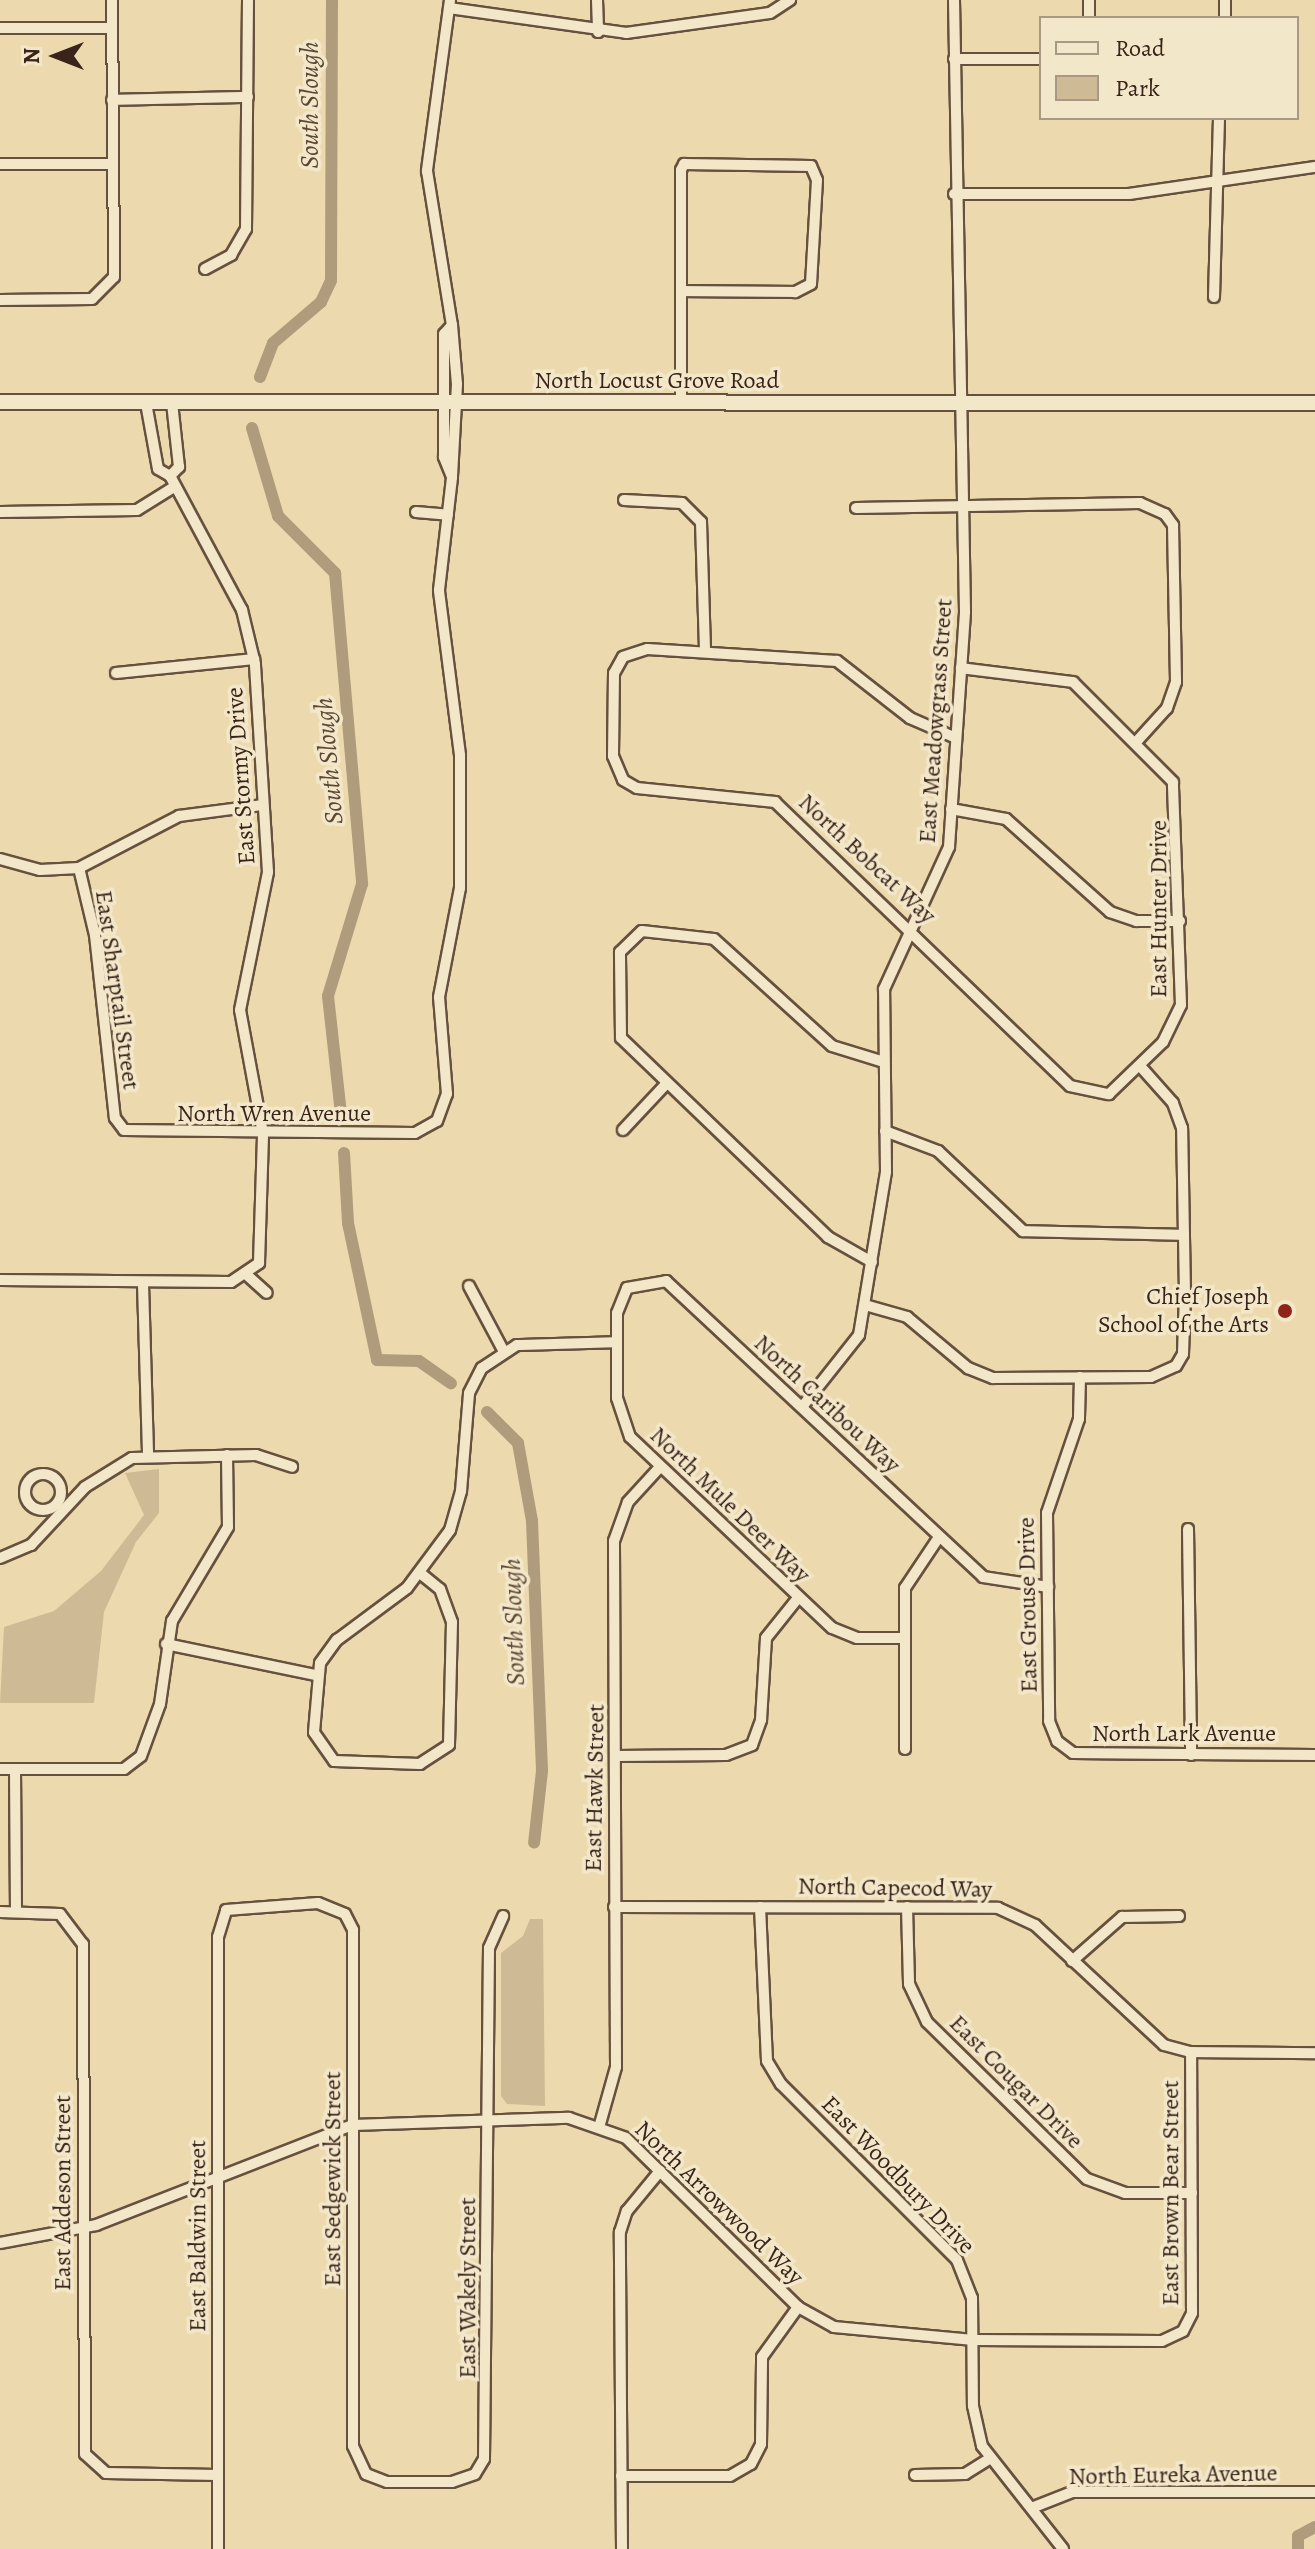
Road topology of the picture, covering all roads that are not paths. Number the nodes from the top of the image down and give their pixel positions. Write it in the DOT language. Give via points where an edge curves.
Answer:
graph roads {
  1 [pos="112,0"];
  2 [pos="248,0"];
  3 [pos="597,0"];
  4 [pos="790,0"];
  5 [pos="954,0"];
  6 [pos="449,4"];
  7 [pos="0,28"];
  8 [pos="112,28"];
  9 [pos="598,32"];
  10 [pos="954,59"];
  11 [pos="1039,59"];
  12 [pos="248,97"];
  13 [pos="112,100"];
  14 [pos="1219,120"];
  15 [pos="0,164"];
  16 [pos="112,164"];
  17 [pos="1315,167"];
  18 [pos="1214,181"];
  19 [pos="954,194"];
  20 [pos="205,269"];
  21 [pos="681,291"];
  22 [pos="1214,297"];
  23 [pos="0,300"];
  24 [pos="0,402"];
  25 [pos="146,403"];
  26 [pos="172,403"];
  27 [pos="451,403"];
  28 [pos="681,403"];
  29 [pos="961,403"];
  30 [pos="1315,403"];
  31 [pos="172,481"];
  32 [pos="624,500"];
  33 [pos="963,503"];
  34 [pos="856,508"];
  35 [pos="0,512"];
  36 [pos="416,512"];
  37 [pos="448,515"];
  38 [pos="705,651"];
  39 [pos="254,659"];
  40 [pos="961,668"];
  41 [pos="116,673"];
  42 [pos="956,738"];
  43 [pos="1138,740"];
  44 [pos="263,805"];
  45 [pos="951,809"];
  46 [pos="0,859"];
  47 [pos="79,868"];
  48 [pos="1180,921"];
  49 [pos="911,928"];
  50 [pos="884,1062"];
  51 [pos="1140,1066"];
  52 [pos="666,1084"];
  53 [pos="115,1118"];
  54 [pos="623,1130"];
  55 [pos="885,1131"];
  56 [pos="263,1134"];
  57 [pos="1184,1235"];
  58 [pos="872,1262"];
  59 [pos="248,1276"];
  60 [pos="0,1280"];
  61 [pos="143,1284"];
  62 [pos="469,1286"];
  63 [pos="267,1293"];
  64 [pos="865,1305"];
  65 [pos="617,1342"];
  66 [pos="503,1350"];
  67 [pos="1080,1377"];
  68 [pos="802,1407"];
  69 [pos="148,1455"];
  70 [pos="227,1455"];
  71 [pos="292,1467"];
  72 [pos="660,1467"];
  73 [pos="1188,1529"];
  74 [pos="939,1537"];
  75 [pos="0,1558"];
  76 [pos="420,1573"];
  77 [pos="1048,1587"];
  78 [pos="798,1598"];
  79 [pos="904,1638"];
  80 [pos="166,1644"];
  81 [pos="316,1675"];
  82 [pos="1057,1741"];
  83 [pos="905,1749"];
  84 [pos="1191,1755"];
  85 [pos="1315,1755"];
  86 [pos="617,1756"];
  87 [pos="0,1769"];
  88 [pos="15,1769"];
  89 [pos="332,1906"];
  90 [pos="614,1907"];
  91 [pos="760,1907"];
  92 [pos="907,1907"];
  93 [pos="16,1911"];
  94 [pos="0,1912"];
  95 [pos="503,1916"];
  96 [pos="1179,1916"];
  97 [pos="1072,1961"];
  98 [pos="1191,2052"];
  99 [pos="1315,2053"];
  100 [pos="489,2117"];
  101 [pos="600,2124"];
  102 [pos="353,2125"];
  103 [pos="660,2171"];
  104 [pos="218,2179"];
  105 [pos="1192,2193"];
  106 [pos="83,2229"];
  107 [pos="0,2243"];
  108 [pos="798,2307"];
  109 [pos="1183,2331"];
  110 [pos="973,2340"];
  111 [pos="357,2460"];
  112 [pos="987,2460"];
  113 [pos="218,2475"];
  114 [pos="915,2475"];
  115 [pos="621,2476"];
  116 [pos="1315,2492"];
  117 [pos="1034,2507"];
  118 [pos="622,2548"];
  119 [pos="218,2549"];
  120 [pos="1063,2549"];
  1 -- 8 [label="street"];
  2 -- 12 [label="street"];
  3 -- 9 [label="street"];
  4 -- 9 [label="street" via="770,13"];
  5 -- 10 [label="street, East Meadowgrass Street"];
  6 -- 9 [label="street"];
  6 -- 27 [label="street" via="427,171 452,325 444,334"];
  7 -- 8 [label="street"];
  8 -- 13 [label="street"];
  10 -- 11 [label="street"];
  10 -- 19 [label="street, East Meadowgrass Street"];
  12 -- 13 [label="street"];
  12 -- 20 [label="street" via="246,229 231,255"];
  13 -- 16 [label="street"];
  14 -- 18 [label="street"];
  15 -- 16 [label="street"];
  16 -- 23 [label="street" via="114,277 107,291 92,299"];
  17 -- 18 [label="street"];
  18 -- 19 [label="street" via="1129,194"];
  18 -- 22 [label="street"];
  19 -- 29 [label="street, East Meadowgrass Street"];
  21 -- 21 [label="street" via="681,170 694,160 811,166 817,180 811,284 795,292"];
  21 -- 28 [label="street"];
  24 -- 25 [label="main road, North Locust Grove Road"];
  25 -- 26 [label="main road, North Locust Grove Road"];
  25 -- 31 [label="street, East Stormy Drive" via="158,469"];
  26 -- 27 [label="main road, North Locust Grove Road"];
  26 -- 31 [label="street" via="179,467"];
  27 -- 28 [label="main road, North Locust Grove Road"];
  27 -- 37 [label="street" via="444,457 452,477"];
  28 -- 29 [label="main road, North Locust Grove Road"];
  29 -- 30 [label="main road, North Locust Grove Road"];
  29 -- 33 [label="street, East Meadowgrass Street"];
  31 -- 35 [label="street" via="137,510"];
  31 -- 39 [label="street, East Stormy Drive" via="242,610"];
  32 -- 38 [label="street" via="682,503 701,522"];
  33 -- 34 [label="street"];
  33 -- 40 [label="street, East Meadowgrass Street"];
  33 -- 43 [label="street" via="1154,506 1173,525 1176,682 1167,708"];
  36 -- 37 [label="street"];
  37 -- 56 [label="street, North Wren Avenue" via="439,590 460,743 460,888 439,997 447,1094 437,1121 415,1133"];
  38 -- 42 [label="street" via="837,661 910,718"];
  38 -- 49 [label="street, North Bobcat Way" via="647,649 620,659 612,680 613,756 623,780 637,788 775,802"];
  39 -- 41 [label="street"];
  39 -- 44 [label="street, East Stormy Drive"];
  40 -- 42 [label="street, East Meadowgrass Street"];
  40 -- 43 [label="street, East Hunter Drive" via="1073,682"];
  42 -- 45 [label="street, East Meadowgrass Street"];
  43 -- 48 [label="street, East Hunter Drive" via="1167,770 1177,795"];
  44 -- 47 [label="street" via="179,816"];
  44 -- 56 [label="street, East Stormy Drive" via="268,872 240,1010"];
  45 -- 48 [label="street" via="1006,819 1110,912"];
  45 -- 49 [label="street, East Meadowgrass Street" via="946,860"];
  46 -- 47 [label="street" via="40,870"];
  47 -- 53 [label="street, East Sharptail Street" via="95,935"];
  48 -- 51 [label="street, East Hunter Drive" via="1177,1019"];
  49 -- 50 [label="street, East Meadowgrass Street" via="884,989"];
  49 -- 51 [label="street, North Bobcat Way" via="1082,1094 1109,1094"];
  50 -- 52 [label="street" via="832,1046 714,939 642,931 627,940 617,965 621,1038"];
  50 -- 55 [label="street, East Meadowgrass Street"];
  51 -- 57 [label="street" via="1173,1103 1182,1128"];
  52 -- 54 [label="street"];
  52 -- 58 [label="street" via="828,1237"];
  53 -- 56 [label="street, North Wren Avenue" via="124,1130 143,1135"];
  55 -- 57 [label="street" via="938,1151 1023,1231"];
  55 -- 58 [label="street, East Meadowgrass Street"];
  56 -- 59 [label="street, East Stormy Drive" via="262,1250"];
  57 -- 67 [label="street" via="1183,1354 1176,1366 1151,1377"];
  58 -- 64 [label="street, East Meadowgrass Street"];
  59 -- 61 [label="street"];
  59 -- 63 [label="street"];
  60 -- 61 [label="street"];
  61 -- 69 [label="street"];
  62 -- 66 [label="street"];
  64 -- 67 [label="street" via="907,1317 980,1374"];
  64 -- 68 [label="street, East Meadowgrass Street" via="853,1348"];
  65 -- 66 [label="street"];
  65 -- 68 [label="street, North Caribou Way" via="617,1313 627,1288 666,1281"];
  65 -- 72 [label="street, North Mule Deer Way" via="623,1425"];
  66 -- 76 [label="street" via="482,1368 469,1393 459,1504"];
  67 -- 77 [label="street, East Grouse Drive" via="1079,1419 1048,1499"];
  68 -- 74 [label="street, North Caribou Way"];
  69 -- 70 [label="street"];
  69 -- 75 [label="street" via="116,1464 60,1509 19,1554"];
  70 -- 71 [label="street"];
  70 -- 80 [label="street" via="228,1527 185,1592"];
  72 -- 78 [label="street, North Mule Deer Way"];
  72 -- 86 [label="street, East Hawk Street" via="616,1527"];
  73 -- 84 [label="street"];
  74 -- 77 [label="street, North Caribou Way" via="996,1583"];
  74 -- 79 [label="street" via="909,1575"];
  76 -- 81 [label="street" via="337,1640"];
  76 -- 81 [label="street" via="440,1589 452,1622 454,1731 441,1755 420,1764 346,1765 323,1753 314,1732"];
  77 -- 82 [label="street, East Grouse Drive" via="1049,1721"];
  78 -- 79 [label="street, North Mule Deer Way" via="844,1635"];
  78 -- 86 [label="street" via="766,1638 759,1733 740,1753"];
  79 -- 83 [label="street"];
  80 -- 81 [label="street"];
  80 -- 88 [label="street" via="157,1714 134,1764"];
  82 -- 84 [label="street, North Lark Avenue" via="1073,1753"];
  84 -- 85 [label="street, North Lark Avenue"];
  86 -- 90 [label="street, East Hawk Street"];
  87 -- 88 [label="street"];
  88 -- 93 [label="street"];
  89 -- 102 [label="street, East Sedgewick Street" via="353,1930"];
  89 -- 104 [label="street, East Baldwin Street" via="241,1905 226,1910 221,1924"];
  90 -- 91 [label="street, North Capecod Way"];
  90 -- 101 [label="street, East Hawk Street" via="616,2067"];
  91 -- 92 [label="street, North Capecod Way"];
  91 -- 110 [label="street, East Woodbury Drive" via="762,2034 773,2073 957,2260 972,2298"];
  92 -- 97 [label="street, North Capecod Way" via="1011,1911"];
  92 -- 105 [label="street, East Cougar Drive" via="909,1984 927,2022 1087,2179 1125,2193"];
  93 -- 94 [label="street"];
  93 -- 106 [label="street, East Addeson Street" via="48,1911 71,1921 83,1944"];
  95 -- 100 [label="street, East Wakely Street" via="489,1948"];
  96 -- 97 [label="street" via="1122,1917"];
  97 -- 98 [label="street, North Capecod Way" via="1153,2038"];
  98 -- 99 [label="street, North Capecod Way"];
  98 -- 105 [label="street, East Brown Bear Street"];
  100 -- 101 [label="street, North Arrowwood Way"];
  100 -- 102 [label="street, North Arrowwood Way"];
  100 -- 111 [label="street, East Wakely Street" via="484,2459 475,2474 452,2482 366,2474"];
  101 -- 103 [label="street, North Arrowwood Way"];
  102 -- 104 [label="street, North Arrowwood Way"];
  102 -- 111 [label="street, East Sedgewick Street"];
  103 -- 108 [label="street, North Arrowwood Way"];
  103 -- 115 [label="street" via="638,2194 620,2232"];
  104 -- 106 [label="street, North Arrowwood Way"];
  104 -- 113 [label="street, East Baldwin Street"];
  105 -- 109 [label="street, East Brown Bear Street" via="1192,2313"];
  106 -- 107 [label="street, North Arrowwood Way"];
  106 -- 113 [label="street, East Addeson Street" via="82,2441 94,2465 106,2473"];
  108 -- 110 [label="street, North Arrowwood Way" via="834,2327"];
  108 -- 115 [label="street" via="762,2357 761,2444 751,2464 730,2476"];
  109 -- 110 [label="street, North Arrowwood Way" via="1162,2341"];
  110 -- 112 [label="street, East Woodbury Drive" via="974,2419"];
  112 -- 114 [label="street" via="965,2474"];
  112 -- 117 [label="street, East Woodbury Drive"];
  113 -- 119 [label="street, East Baldwin Street"];
  115 -- 118 [label="street"];
  116 -- 117 [label="street, North Eureka Avenue" via="1072,2492"];
  117 -- 120 [label="street, East Woodbury Drive"];
}
